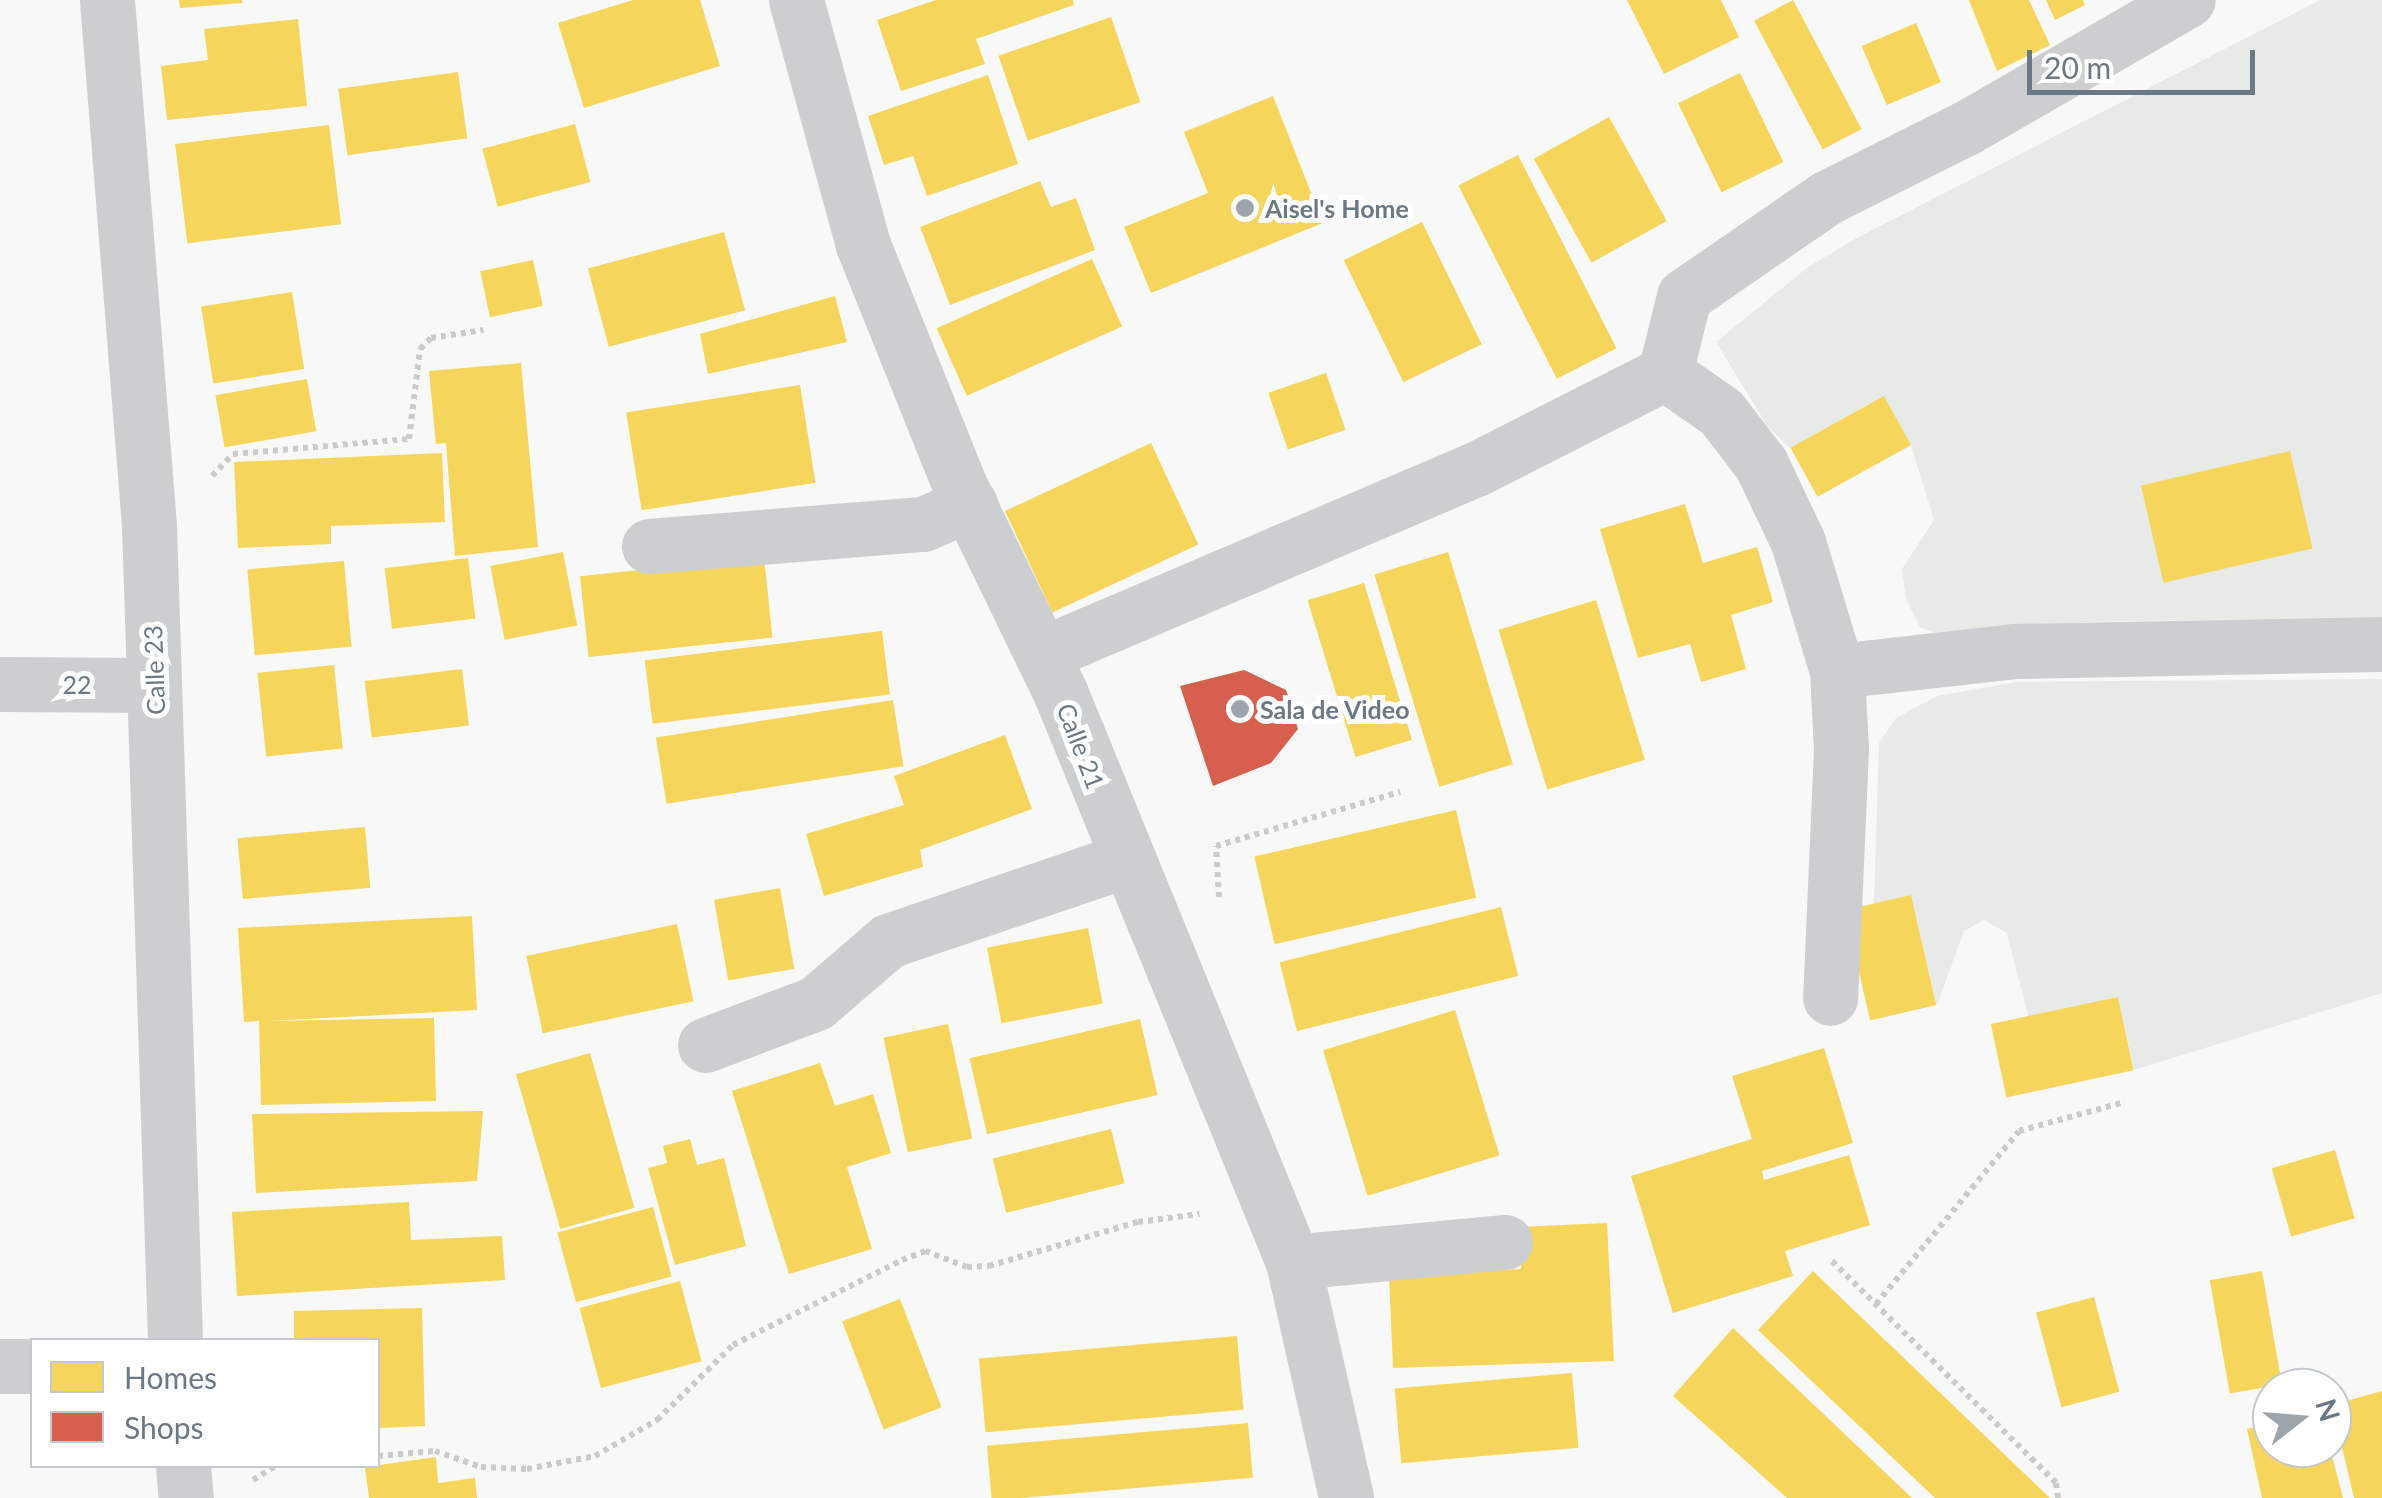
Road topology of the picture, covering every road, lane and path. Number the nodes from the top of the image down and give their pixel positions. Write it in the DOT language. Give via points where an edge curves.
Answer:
graph roads {
  1 [pos="107,0"];
  2 [pos="796,0"];
  3 [pos="2188,0"];
  4 [pos="484,330"];
  5 [pos="1665,373"];
  6 [pos="146,482"];
  7 [pos="970,504"];
  8 [pos="649,546"];
  9 [pos="2382,644"];
  10 [pos="1042,654"];
  11 [pos="1837,671"];
  12 [pos="0,684"];
  13 [pos="154,684"];
  14 [pos="1400,792"];
  15 [pos="1126,860"];
  16 [pos="1172,976"];
  17 [pos="1830,998"];
  18 [pos="705,1045"];
  19 [pos="2125,1102"];
  20 [pos="1269,1205"];
  21 [pos="1505,1242"];
  22 [pos="1832,1261"];
  23 [pos="1294,1262"];
  24 [pos="1876,1304"];
  25 [pos="175,1338"];
  26 [pos="0,1366"];
  27 [pos="30,1366"];
  28 [pos="380,1456"];
  29 [pos="184,1468"];
  30 [pos="186,1498"];
  31 [pos="1346,1498"];
  32 [pos="2058,1498"];
  1 -- 6 [label="street, Calle 23"];
  2 -- 7 [label="street, Calle 21" via="863,244"];
  3 -- 5 [label="street" via="1966,128 1826,198 1684,296"];
  4 -- 6 [label="path" via="430,338 420,350 409,438 233,454 211,477"];
  5 -- 10 [label="street" via="1476,469"];
  5 -- 11 [label="street" via="1721,412 1761,464 1798,542"];
  6 -- 13 [label="street, Calle 23"];
  7 -- 8 [label="street" via="923,524"];
  7 -- 10 [label="street, Calle 21"];
  9 -- 11 [label="street" via="2014,651"];
  10 -- 15 [label="street, Calle 21"];
  11 -- 17 [label="street" via="1842,749"];
  12 -- 13 [label="street, 22"];
  13 -- 25 [label="street, Calle 23"];
  14 -- 16 [label="path" via="1216,846 1222,868 1216,936 1202,963"];
  15 -- 16 [label="street, Calle 21"];
  15 -- 18 [label="street" via="888,942 797,1014"];
  16 -- 20 [label="street, Calle 21"];
  19 -- 24 [label="path" via="2018,1132"];
  20 -- 23 [label="street, Calle 21"];
  20 -- 28 [label="path" via="1138,1222 989,1266 967,1267 925,1251 734,1346 657,1420 596,1456 507,1468 435,1451"];
  21 -- 23 [label="street"];
  22 -- 24 [label="path"];
  23 -- 31 [label="street, Calle 21"];
  24 -- 32 [label="path" via="2056,1482"];
  26 -- 27 [label="street"];
  29 -- 30 [label="street"];
}
